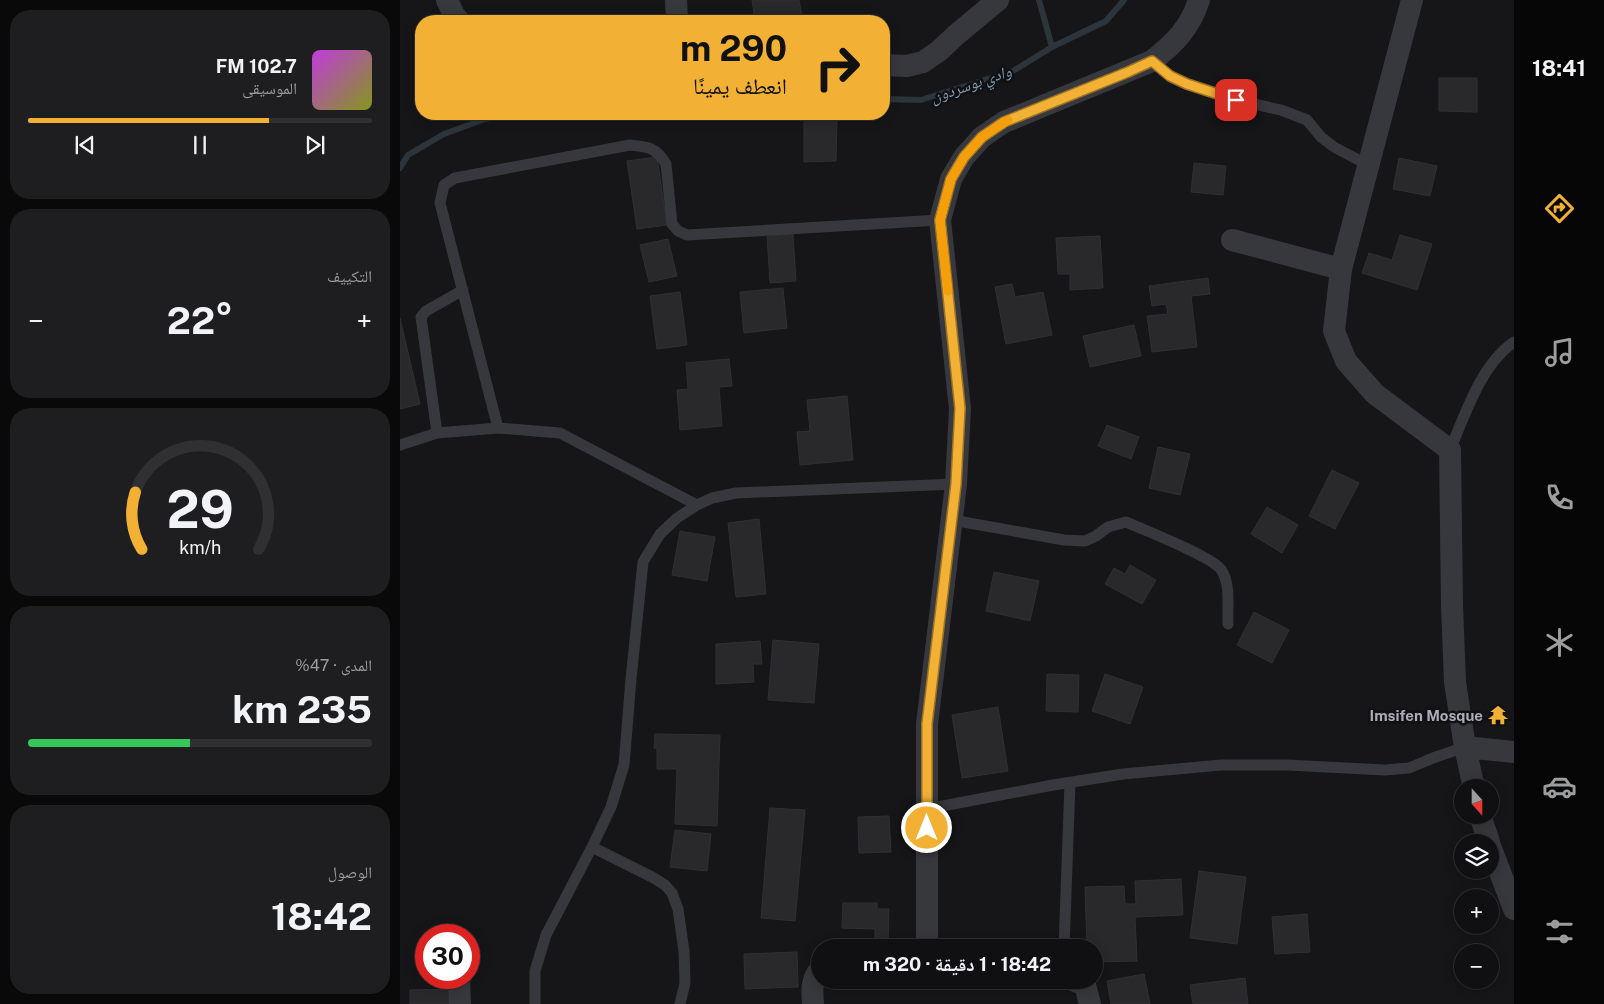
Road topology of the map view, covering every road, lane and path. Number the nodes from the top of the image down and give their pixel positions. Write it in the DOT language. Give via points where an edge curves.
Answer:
graph roads {
  1 [pos="447,0"];
  2 [pos="676,0"];
  3 [pos="998,0"];
  4 [pos="1199,0"];
  5 [pos="1412,0"];
  6 [pos="454,15"];
  7 [pos="677,15"];
  8 [pos="1152,61"];
  9 [pos="890,65"];
  10 [pos="1368,165"];
  11 [pos="940,220"];
  12 [pos="1232,240"];
  13 [pos="1341,269"];
  14 [pos="463,290"];
  15 [pos="1514,342"];
  16 [pos="498,428"];
  17 [pos="437,433"];
  18 [pos="400,445"];
  19 [pos="1450,450"];
  20 [pos="956,484"];
  21 [pos="697,505"];
  22 [pos="952,520"];
  23 [pos="1228,624"];
  24 [pos="1465,747"];
  25 [pos="1514,752"];
  26 [pos="1472,779"];
  27 [pos="1070,783"];
  28 [pos="927,809"];
  29 [pos="592,847"];
  30 [pos="1499,870"];
  31 [pos="1514,909"];
  32 [pos="928,939"];
  33 [pos="1064,939"];
  34 [pos="459,989"];
  35 [pos="811,989"];
  36 [pos="1086,989"];
  37 [pos="460,1004"];
  38 [pos="535,1004"];
  39 [pos="680,1004"];
  40 [pos="813,1004"];
  41 [pos="1090,1004"];
  1 -- 6 [label="street"];
  2 -- 7 [label="street"];
  3 -- 9 [label="street" via="922,62"];
  4 -- 8 [label="street" via="1194,16 1172,45"];
  5 -- 10 [label="street"];
  8 -- 10 [label="lane" via="1170,76 1187,84 1307,120 1334,147"];
  8 -- 11 [label="street" via="1004,122 982,137 964,157 951,179"];
  10 -- 13 [label="street"];
  11 -- 14 [label="lane" via="687,235 672,224 666,164 661,156 651,148 630,145 455,178 444,185 440,203"];
  11 -- 20 [label="street" via="960,408"];
  12 -- 13 [label="street"];
  13 -- 19 [label="street" via="1334,331 1346,361 1375,394"];
  14 -- 16 [label="lane"];
  14 -- 17 [label="lane" via="421,317"];
  15 -- 19 [label="lane" via="1483,377"];
  16 -- 17 [label="lane"];
  16 -- 21 [label="lane" via="560,433"];
  17 -- 18 [label="lane"];
  19 -- 24 [label="street" via="1455,682"];
  20 -- 21 [label="lane" via="736,493"];
  20 -- 22 [label="street"];
  21 -- 29 [label="lane" via="660,534 644,562 624,765 611,807"];
  22 -- 23 [label="lane" via="1085,541 1108,527 1126,522 1209,559 1222,570 1227,585"];
  22 -- 28 [label="street" via="927,724"];
  24 -- 25 [label="street"];
  24 -- 26 [label="street"];
  24 -- 27 [label="lane" via="1409,768 1221,765 1123,774"];
  27 -- 28 [label="lane"];
  27 -- 33 [label="lane"];
  28 -- 32 [label="street"];
  29 -- 38 [label="lane" via="543,942 535,971"];
  29 -- 39 [label="lane" via="666,885 672,894 678,909 684,951 685,983"];
  30 -- 31 [label="street"];
  34 -- 37 [label="street"];
  35 -- 40 [label="street"];
  36 -- 41 [label="street"];
}
